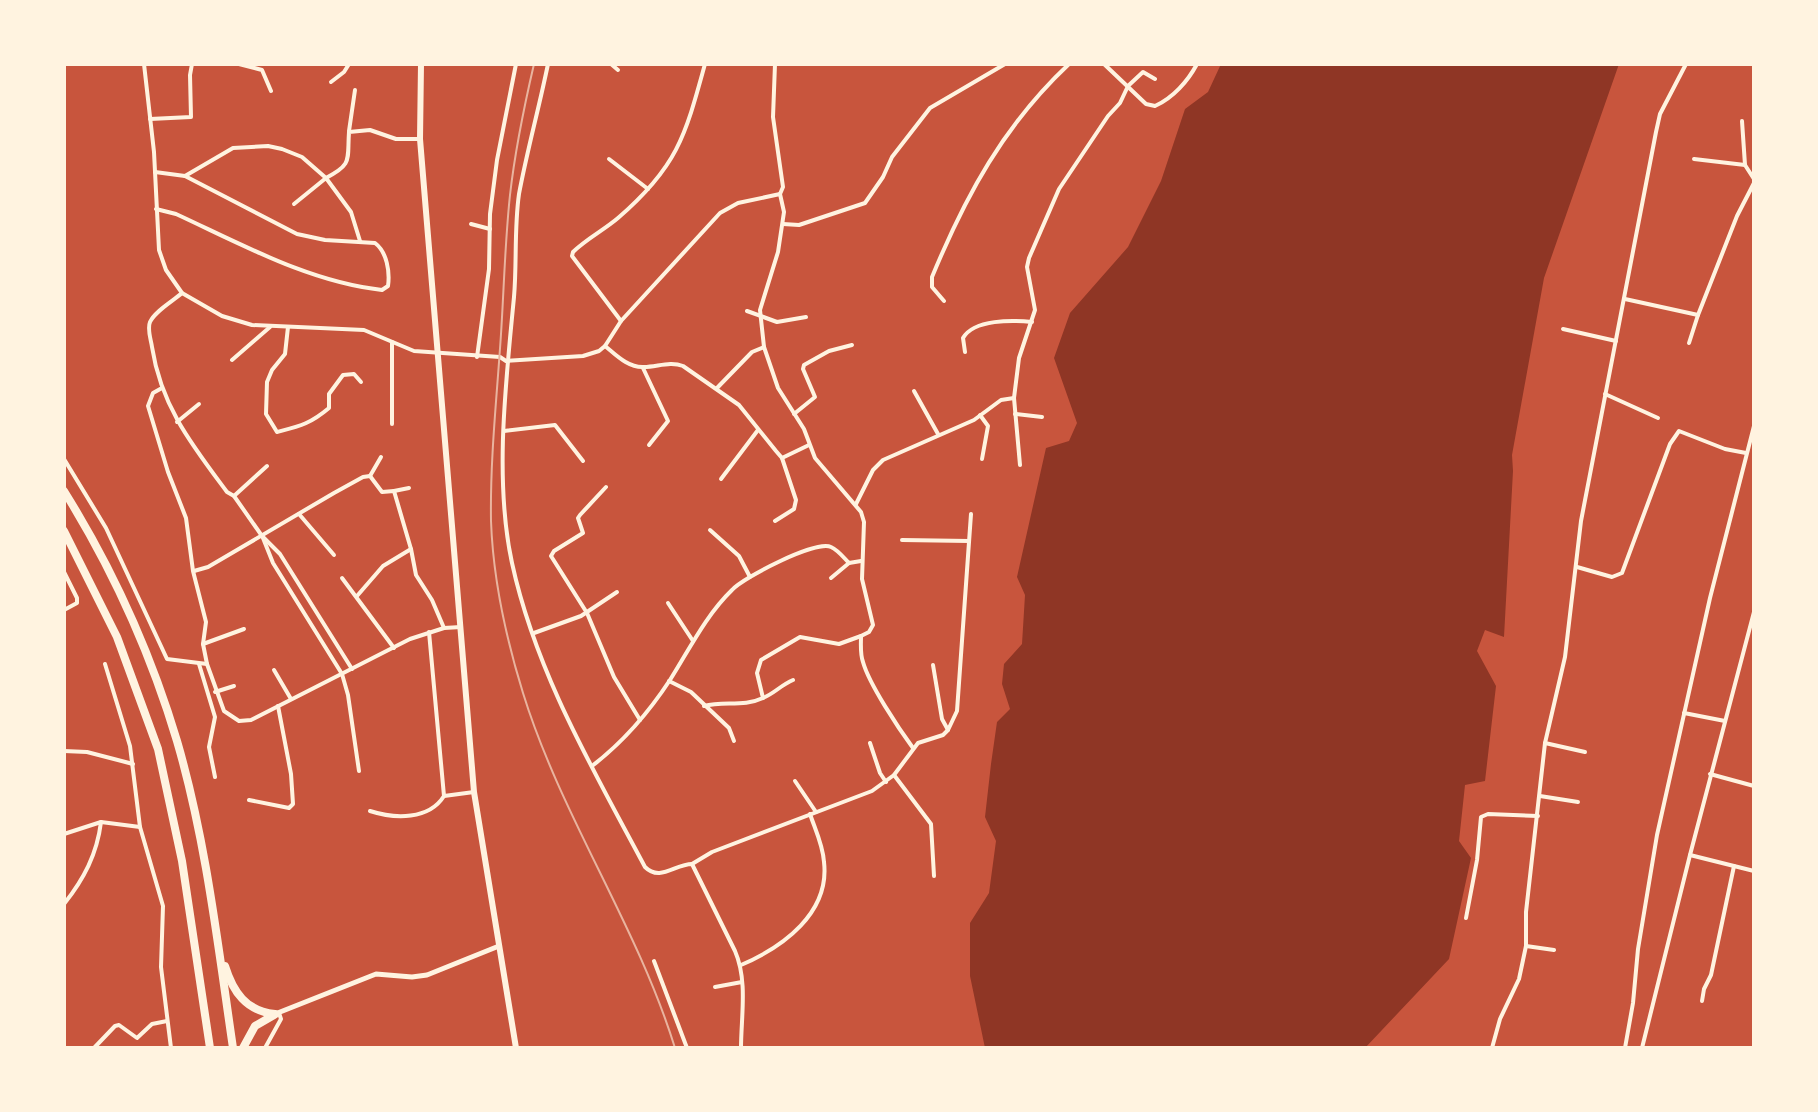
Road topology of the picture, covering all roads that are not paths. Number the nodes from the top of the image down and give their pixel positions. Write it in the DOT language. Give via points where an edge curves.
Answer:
graph roads {
  1 [pos="144,64"];
  2 [pos="192,64"];
  3 [pos="239,64"];
  4 [pos="349,64"];
  5 [pos="421,64"];
  6 [pos="516,64"];
  7 [pos="548,64"];
  8 [pos="611,64"];
  9 [pos="705,64"];
  10 [pos="775,64"];
  11 [pos="1005,64"];
  12 [pos="1069,64"];
  13 [pos="1104,64"];
  14 [pos="1197,64"];
  15 [pos="1686,64"];
  16 [pos="996,66"];
  17 [pos="618,70"];
  18 [pos="1155,79"];
  19 [pos="331,82"];
  20 [pos="1128,86"];
  21 [pos="355,90"];
  22 [pos="271,91"];
  23 [pos="150,119"];
  24 [pos="1742,121"];
  25 [pos="349,132"];
  26 [pos="420,139"];
  27 [pos="609,159"];
  28 [pos="1694,159"];
  29 [pos="1745,165"];
  30 [pos="155,172"];
  31 [pos="185,176"];
  32 [pos="326,178"];
  33 [pos="1754,181"];
  34 [pos="648,189"];
  35 [pos="780,194"];
  36 [pos="294,204"];
  37 [pos="156,209"];
  38 [pos="471,224"];
  39 [pos="783,224"];
  40 [pos="490,229"];
  41 [pos="360,241"];
  42 [pos="182,293"];
  43 [pos="1625,299"];
  44 [pos="944,301"];
  45 [pos="747,311"];
  46 [pos="760,315"];
  47 [pos="1698,315"];
  48 [pos="806,317"];
  49 [pos="621,321"];
  50 [pos="1032,322"];
  51 [pos="270,327"];
  52 [pos="288,327"];
  53 [pos="1563,329"];
  54 [pos="1616,341"];
  55 [pos="392,342"];
  56 [pos="1689,343"];
  57 [pos="852,345"];
  58 [pos="605,346"];
  59 [pos="764,347"];
  60 [pos="965,352"];
  61 [pos="438,354"];
  62 [pos="477,357"];
  63 [pos="232,360"];
  64 [pos="506,361"];
  65 [pos="643,368"];
  66 [pos="361,382"];
  67 [pos="162,388"];
  68 [pos="717,388"];
  69 [pos="914,391"];
  70 [pos="1605,394"];
  71 [pos="1014,398"];
  72 [pos="199,404"];
  73 [pos="794,414"];
  74 [pos="1015,414"];
  75 [pos="980,415"];
  76 [pos="1042,417"];
  77 [pos="1658,418"];
  78 [pos="177,422"];
  79 [pos="392,424"];
  80 [pos="1754,426"];
  81 [pos="758,430"];
  82 [pos="504,431"];
  83 [pos="938,434"];
  84 [pos="1752,439"];
  85 [pos="649,445"];
  86 [pos="809,445"];
  87 [pos="1746,453"];
  88 [pos="381,457"];
  89 [pos="782,458"];
  90 [pos="64,459"];
  91 [pos="982,459"];
  92 [pos="583,461"];
  93 [pos="1020,465"];
  94 [pos="267,466"];
  95 [pos="370,476"];
  96 [pos="721,479"];
  97 [pos="606,487"];
  98 [pos="409,488"];
  99 [pos="64,491"];
  100 [pos="394,491"];
  101 [pos="234,496"];
  102 [pos="856,504"];
  103 [pos="299,514"];
  104 [pos="971,514"];
  105 [pos="775,521"];
  106 [pos="710,530"];
  107 [pos="64,531"];
  108 [pos="262,536"];
  109 [pos="902,540"];
  110 [pos="969,541"];
  111 [pos="411,549"];
  112 [pos="334,555"];
  113 [pos="861,561"];
  114 [pos="849,563"];
  115 [pos="1577,567"];
  116 [pos="193,571"];
  117 [pos="64,572"];
  118 [pos="750,577"];
  119 [pos="342,578"];
  120 [pos="831,578"];
  121 [pos="617,592"];
  122 [pos="356,597"];
  123 [pos="668,603"];
  124 [pos="64,610"];
  125 [pos="1754,612"];
  126 [pos="587,613"];
  127 [pos="461,627"];
  128 [pos="444,628"];
  129 [pos="244,629"];
  130 [pos="429,632"];
  131 [pos="534,633"];
  132 [pos="861,636"];
  133 [pos="694,642"];
  134 [pos="203,644"];
  135 [pos="394,648"];
  136 [pos="1744,650"];
  137 [pos="1754,652"];
  138 [pos="105,664"];
  139 [pos="199,664"];
  140 [pos="207,664"];
  141 [pos="933,665"];
  142 [pos="352,669"];
  143 [pos="274,670"];
  144 [pos="342,674"];
  145 [pos="793,680"];
  146 [pos="669,681"];
  147 [pos="234,686"];
  148 [pos="215,692"];
  149 [pos="763,698"];
  150 [pos="291,699"];
  151 [pos="278,706"];
  152 [pos="704,706"];
  153 [pos="1684,713"];
  154 [pos="640,720"];
  155 [pos="1725,721"];
  156 [pos="948,730"];
  157 [pos="734,741"];
  158 [pos="870,743"];
  159 [pos="1545,743"];
  160 [pos="913,748"];
  161 [pos="64,751"];
  162 [pos="1585,752"];
  163 [pos="133,764"];
  164 [pos="592,766"];
  165 [pos="359,771"];
  166 [pos="1710,774"];
  167 [pos="894,775"];
  168 [pos="215,777"];
  169 [pos="795,781"];
  170 [pos="886,782"];
  171 [pos="1754,786"];
  172 [pos="474,792"];
  173 [pos="444,796"];
  174 [pos="1540,796"];
  175 [pos="249,800"];
  176 [pos="1578,802"];
  177 [pos="370,811"];
  178 [pos="813,813"];
  179 [pos="1538,816"];
  180 [pos="101,822"];
  181 [pos="140,827"];
  182 [pos="64,834"];
  183 [pos="1690,855"];
  184 [pos="692,864"];
  185 [pos="1734,866"];
  186 [pos="1754,871"];
  187 [pos="934,876"];
  188 [pos="64,904"];
  189 [pos="1466,918"];
  190 [pos="216,935"];
  191 [pos="499,946"];
  192 [pos="1526,946"];
  193 [pos="1554,950"];
  194 [pos="654,961"];
  195 [pos="741,965"];
  196 [pos="742,982"];
  197 [pos="715,987"];
  198 [pos="1702,1001"];
  199 [pos="277,1013"];
  200 [pos="167,1021"];
  201 [pos="94,1048"];
  202 [pos="171,1048"];
  203 [pos="210,1048"];
  204 [pos="233,1048"];
  205 [pos="243,1048"];
  206 [pos="265,1048"];
  207 [pos="516,1048"];
  208 [pos="687,1048"];
  209 [pos="741,1048"];
  210 [pos="1492,1048"];
  211 [pos="1625,1048"];
  212 [pos="1642,1048"];
  1 -- 23 [label="street"];
  2 -- 23 [label="street" via="191,117"];
  3 -- 22 [label="street" via="262,70"];
  4 -- 19 [label="street"];
  5 -- 26 [label="main road"];
  6 -- 40 [label="street" via="499,140"];
  7 -- 64 [label="street" via="519,194"];
  8 -- 17 [label="street"];
  9 -- 34 [label="street" via="682,141"];
  10 -- 35 [label="street" via="773,117"];
  11 -- 16 [label="street"];
  12 -- 44 [label="street" via="1023,111 971,190 932,277 932,287"];
  13 -- 20 [label="street"];
  14 -- 20 [label="street" via="1155,106"];
  15 -- 43 [label="street" via="1660,114"];
  16 -- 39 [label="street" via="930,108 865,203 799,225"];
  18 -- 20 [label="street" via="1143,72"];
  20 -- 50 [label="street" via="1059,189 1029,258"];
  21 -- 25 [label="street"];
  23 -- 30 [label="street"];
  24 -- 29 [label="street"];
  25 -- 26 [label="street" via="370,130 396,139"];
  25 -- 32 [label="street" via="347,163"];
  26 -- 61 [label="main road"];
  27 -- 34 [label="street"];
  28 -- 29 [label="street"];
  29 -- 33 [label="street"];
  30 -- 31 [label="street"];
  30 -- 37 [label="street"];
  31 -- 32 [label="street" via="233,148 255,146 293,152"];
  31 -- 41 [label="street" via="297,234"];
  32 -- 36 [label="street"];
  32 -- 41 [label="street" via="351,212"];
  33 -- 47 [label="street"];
  34 -- 49 [label="street" via="572,256"];
  35 -- 39 [label="street"];
  35 -- 49 [label="street" via="738,203 720,213"];
  37 -- 41 [label="street" via="323,277 386,288 388,269 381,247"];
  37 -- 42 [label="street" via="159,250"];
  38 -- 40 [label="street"];
  39 -- 46 [label="street"];
  40 -- 62 [label="street"];
  42 -- 51 [label="street" via="222,316"];
  42 -- 67 [label="street" via="149,328"];
  43 -- 47 [label="street"];
  43 -- 54 [label="street"];
  45 -- 46 [label="street"];
  46 -- 48 [label="street" via="786,322"];
  46 -- 59 [label="street"];
  47 -- 56 [label="street"];
  49 -- 58 [label="street"];
  50 -- 60 [label="street" via="971,328 963,338"];
  50 -- 71 [label="street" via="1019,358"];
  51 -- 52 [label="street"];
  51 -- 63 [label="street"];
  52 -- 55 [label="street" via="355,329"];
  52 -- 66 [label="street" via="285,354 267,382 266,414 277,432 307,425 329,408 329,394 348,372"];
  53 -- 54 [label="street"];
  54 -- 70 [label="street"];
  55 -- 61 [label="street"];
  55 -- 79 [label="street"];
  57 -- 73 [label="street" via="804,365 815,397"];
  58 -- 64 [label="street" via="583,356"];
  58 -- 65 [label="street"];
  59 -- 68 [label="street" via="752,352"];
  59 -- 73 [label="street"];
  61 -- 62 [label="street"];
  61 -- 127 [label="main road"];
  62 -- 64 [label="street"];
  64 -- 82 [label="street"];
  65 -- 68 [label="street" via="678,364"];
  65 -- 85 [label="street" via="668,421"];
  67 -- 78 [label="street"];
  67 -- 116 [label="street" via="153,393 148,406 186,518"];
  68 -- 81 [label="street"];
  69 -- 83 [label="street"];
  70 -- 77 [label="street"];
  70 -- 115 [label="street"];
  71 -- 74 [label="street"];
  71 -- 75 [label="street" via="1001,400"];
  72 -- 78 [label="street"];
  73 -- 86 [label="street"];
  74 -- 76 [label="street"];
  74 -- 93 [label="street"];
  75 -- 83 [label="street"];
  75 -- 91 [label="street" via="988,426"];
  78 -- 101 [label="street"];
  80 -- 84 [label="street"];
  81 -- 89 [label="street"];
  81 -- 96 [label="street"];
  82 -- 92 [label="street" via="552,424"];
  82 -- 131 [label="street" via="507,536"];
  83 -- 102 [label="street" via="876,465"];
  84 -- 87 [label="street"];
  86 -- 89 [label="street"];
  86 -- 102 [label="street" via="824,472"];
  87 -- 115 [label="street" via="1679,431 1622,573 1612,577"];
  87 -- 153 [label="street"];
  88 -- 95 [label="street"];
  89 -- 105 [label="street" via="796,500 794,509"];
  90 -- 139 [label="street" via="106,528 167,659"];
  94 -- 101 [label="street"];
  95 -- 100 [label="street" via="382,492"];
  95 -- 103 [label="street"];
  97 -- 126 [label="street" via="578,518 583,533 552,553"];
  98 -- 100 [label="street"];
  99 -- 190 [label="highway" via="115,583 158,684 190,790"];
  100 -- 111 [label="street"];
  101 -- 108 [label="street"];
  102 -- 113 [label="street" via="864,522"];
  103 -- 108 [label="street"];
  103 -- 112 [label="street"];
  104 -- 110 [label="street"];
  106 -- 118 [label="street" via="739,556"];
  107 -- 203 [label="highway" via="117,637 158,749 182,861"];
  108 -- 116 [label="street"];
  108 -- 142 [label="street" via="280,554"];
  108 -- 144 [label="street" via="273,563"];
  109 -- 110 [label="street"];
  110 -- 156 [label="street" via="961,683"];
  111 -- 122 [label="street" via="383,566"];
  111 -- 128 [label="street" via="416,575"];
  113 -- 114 [label="street"];
  113 -- 132 [label="street" via="873,625"];
  114 -- 118 [label="street" via="834,548 823,546"];
  114 -- 120 [label="street"];
  115 -- 159 [label="street" via="1565,657"];
  116 -- 134 [label="street" via="206,622"];
  117 -- 124 [label="street" via="77,598"];
  118 -- 133 [label="street" via="725,597"];
  119 -- 122 [label="street"];
  121 -- 126 [label="street"];
  122 -- 135 [label="street"];
  123 -- 133 [label="street"];
  125 -- 136 [label="street"];
  126 -- 131 [label="street"];
  126 -- 154 [label="street" via="614,677"];
  127 -- 128 [label="street"];
  127 -- 172 [label="main road"];
  128 -- 130 [label="street"];
  129 -- 134 [label="street"];
  130 -- 135 [label="street"];
  130 -- 173 [label="street"];
  131 -- 164 [label="street" via="558,701"];
  132 -- 149 [label="street" via="839,644 800,637 767,655 757,673"];
  132 -- 160 [label="street" via="866,671"];
  133 -- 146 [label="street"];
  134 -- 140 [label="street"];
  135 -- 142 [label="street"];
  136 -- 137 [label="street"];
  136 -- 155 [label="street"];
  138 -- 163 [label="street"];
  139 -- 140 [label="street"];
  139 -- 168 [label="street" via="215,717 209,747"];
  140 -- 148 [label="street"];
  141 -- 156 [label="street"];
  142 -- 144 [label="street"];
  143 -- 150 [label="street"];
  144 -- 150 [label="street"];
  144 -- 165 [label="street"];
  145 -- 149 [label="street"];
  146 -- 152 [label="street" via="687,688"];
  146 -- 154 [label="street"];
  147 -- 148 [label="street"];
  148 -- 151 [label="street" via="224,711 239,721"];
  149 -- 152 [label="street"];
  150 -- 151 [label="street"];
  151 -- 175 [label="street" via="293,804 289,808"];
  152 -- 157 [label="street" via="729,728"];
  153 -- 155 [label="street"];
  153 -- 211 [label="street" via="1657,835"];
  154 -- 164 [label="street"];
  155 -- 166 [label="street"];
  156 -- 160 [label="street"];
  158 -- 170 [label="street"];
  159 -- 162 [label="street"];
  159 -- 174 [label="street"];
  160 -- 167 [label="street"];
  161 -- 163 [label="street"];
  163 -- 181 [label="street"];
  164 -- 184 [label="street" via="649,872 660,875"];
  166 -- 171 [label="street"];
  166 -- 183 [label="street"];
  167 -- 170 [label="street"];
  167 -- 187 [label="street" via="931,824"];
  169 -- 178 [label="street"];
  170 -- 178 [label="street"];
  172 -- 173 [label="street"];
  172 -- 191 [label="main road"];
  173 -- 177 [label="street" via="424,813 392,817"];
  174 -- 176 [label="street"];
  174 -- 179 [label="street"];
  178 -- 184 [label="street"];
  178 -- 195 [label="street" via="825,873 811,913 789,938"];
  179 -- 189 [label="street" via="1481,817"];
  179 -- 192 [label="street"];
  180 -- 181 [label="street"];
  180 -- 182 [label="street"];
  180 -- 188 [label="street" via="90,865"];
  181 -- 200 [label="street" via="163,906 161,967"];
  183 -- 185 [label="street"];
  183 -- 212 [label="street"];
  184 -- 195 [label="street"];
  185 -- 186 [label="street"];
  185 -- 198 [label="street"];
  190 -- 199 [label="highway" via="239,996 253,1009"];
  190 -- 204 [label="highway"];
  191 -- 199 [label="street" via="427,975 376,974"];
  191 -- 207 [label="main road"];
  192 -- 193 [label="street"];
  192 -- 210 [label="street"];
  194 -- 208 [label="street"];
  195 -- 196 [label="street"];
  196 -- 197 [label="street"];
  196 -- 209 [label="street"];
  199 -- 205 [label="highway" via="255,1026"];
  199 -- 206 [label="street" via="279,1025"];
  200 -- 201 [label="street" via="152,1024 137,1038 115,1026"];
  200 -- 202 [label="street"];
}
